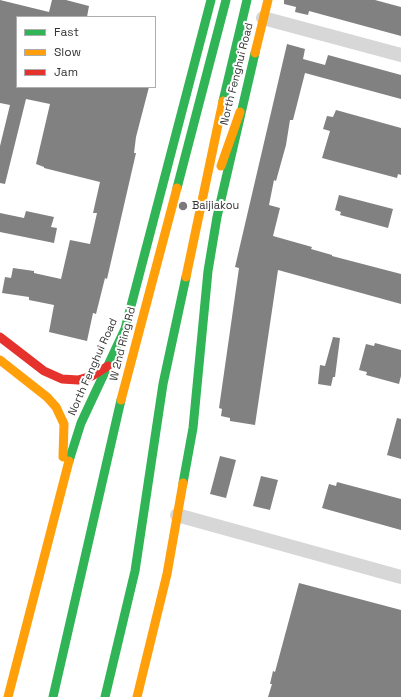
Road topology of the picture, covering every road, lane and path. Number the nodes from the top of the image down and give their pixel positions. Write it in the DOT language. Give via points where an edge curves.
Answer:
graph roads {
  1 [pos="211,0"];
  2 [pos="226,0"];
  3 [pos="246,0"];
  4 [pos="268,0"];
  5 [pos="263,18"];
  6 [pos="401,55"];
  7 [pos="240,112"];
  8 [pos="192,250"];
  9 [pos="125,329"];
  10 [pos="0,337"];
  11 [pos="0,360"];
  12 [pos="108,366"];
  13 [pos="127,376"];
  14 [pos="63,482"];
  15 [pos="177,515"];
  16 [pos="401,577"];
  17 [pos="8,697"];
  18 [pos="53,697"];
  19 [pos="105,697"];
  20 [pos="137,697"];
  1 -- 9 [label="main road, North Fenghui Road"];
  2 -- 13 [label="main road, W 2nd Ring Rd"];
  3 -- 8 [label="main road"];
  4 -- 5 [label="main road, North Fenghui Road"];
  5 -- 6 [label="street"];
  5 -- 7 [label="main road, North Fenghui Road"];
  7 -- 8 [label="main road"];
  7 -- 15 [label="main road, North Fenghui Road" via="208,271 193,428"];
  8 -- 19 [label="main road" via="164,384 136,571"];
  9 -- 12 [label="main road, North Fenghui Road"];
  9 -- 13 [label="main road"];
  10 -- 12 [label="main road" via="44,370 62,379 78,380 92,376"];
  11 -- 14 [label="main road" via="56,407 64,424"];
  12 -- 14 [label="main road, North Fenghui Road" via="80,423"];
  13 -- 18 [label="main road, W 2nd Ring Rd"];
  14 -- 17 [label="main road, North Fenghui Road"];
  15 -- 16 [label="street"];
  15 -- 20 [label="main road, North Fenghui Road" via="167,574"];
}
